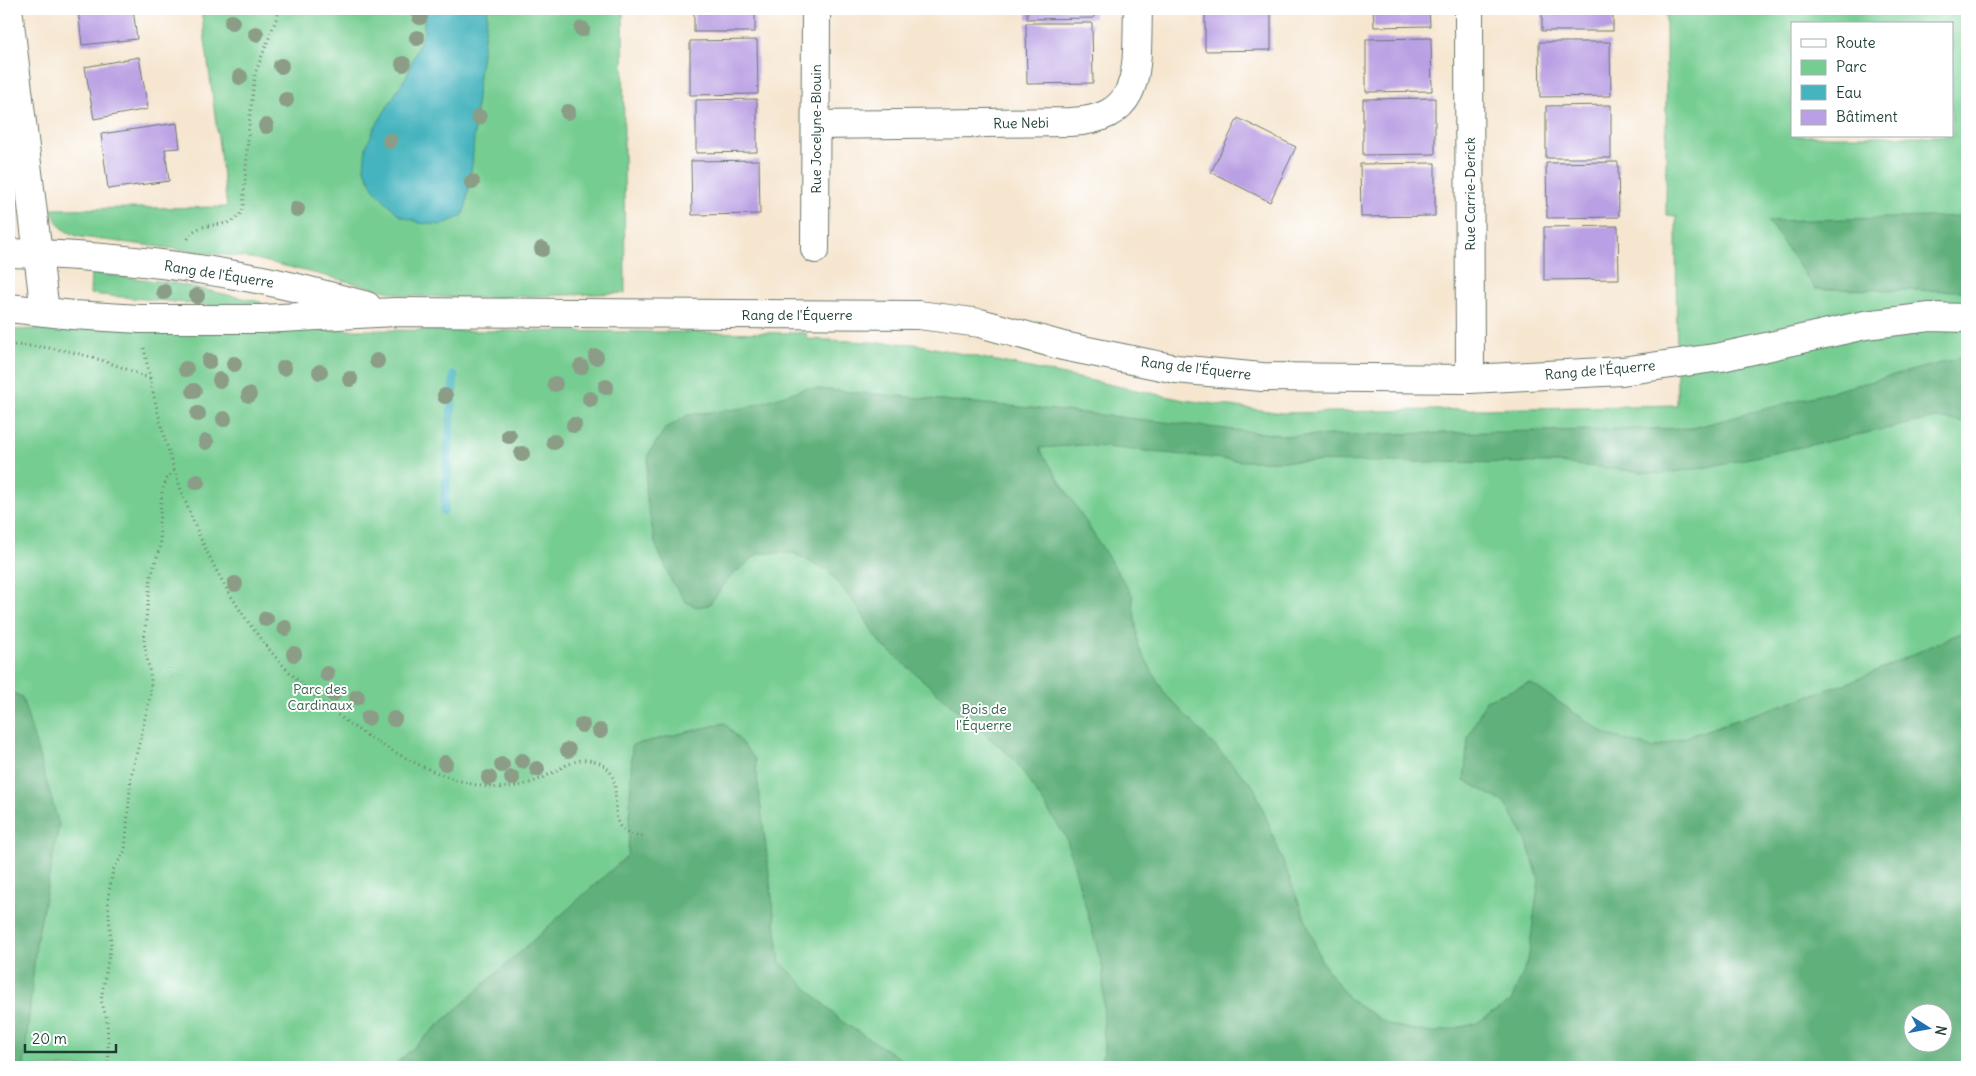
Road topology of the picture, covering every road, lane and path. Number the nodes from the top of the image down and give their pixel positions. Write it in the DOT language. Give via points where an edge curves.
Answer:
graph roads {
  1 [pos="280,9"];
  2 [pos="816,9"];
  3 [pos="1138,9"];
  4 [pos="1469,9"];
  5 [pos="9,16"];
  6 [pos="816,125"];
  7 [pos="187,243"];
  8 [pos="815,249"];
  9 [pos="9,253"];
  10 [pos="39,254"];
  11 [pos="9,308"];
  12 [pos="45,312"];
  13 [pos="395,312"];
  14 [pos="1967,318"];
  15 [pos="9,345"];
  16 [pos="144,345"];
  17 [pos="151,379"];
  18 [pos="1470,379"];
  19 [pos="175,469"];
  20 [pos="642,836"];
  21 [pos="109,1067"];
  1 -- 7 [label="path" via="255,74 243,210 234,222 199,227 188,237"];
  2 -- 6 [label="street, Rue Jocelyne-Blouin"];
  3 -- 6 [label="street, Rue Nebi" via="1132,84 1116,111 1101,118 1070,122"];
  4 -- 18 [label="street, Rue Carrie-Derick"];
  5 -- 10 [label="street"];
  6 -- 8 [label="street, Rue Jocelyne-Blouin"];
  9 -- 10 [label="street, Rang de l'Équerre"];
  10 -- 12 [label="street"];
  10 -- 13 [label="street, Rang de l'Équerre" via="94,256 239,276"];
  11 -- 12 [label="street, Rang de l'Équerre"];
  12 -- 13 [label="street, Rang de l'Équerre" via="140,320 262,319"];
  13 -- 18 [label="street, Rang de l'Équerre" via="919,315 980,323 1063,346 1176,369 1262,377"];
  14 -- 18 [label="street, Rang de l'Équerre" via="1930,317 1865,325 1721,358 1622,371"];
  15 -- 17 [label="path" via="34,345 82,353"];
  16 -- 17 [label="path"];
  17 -- 19 [label="path"];
  19 -- 20 [label="path" via="207,556 229,595 283,665 344,720 396,753 464,782 489,787 516,786 540,780 586,760 598,762 609,769 614,780 617,821 621,831 629,836"];
  19 -- 21 [label="path" via="167,478 162,492 161,544 152,576 146,619 144,642 150,679 149,704 131,777 125,851 114,870 108,897 110,944 101,1000 107,1020"];
}
